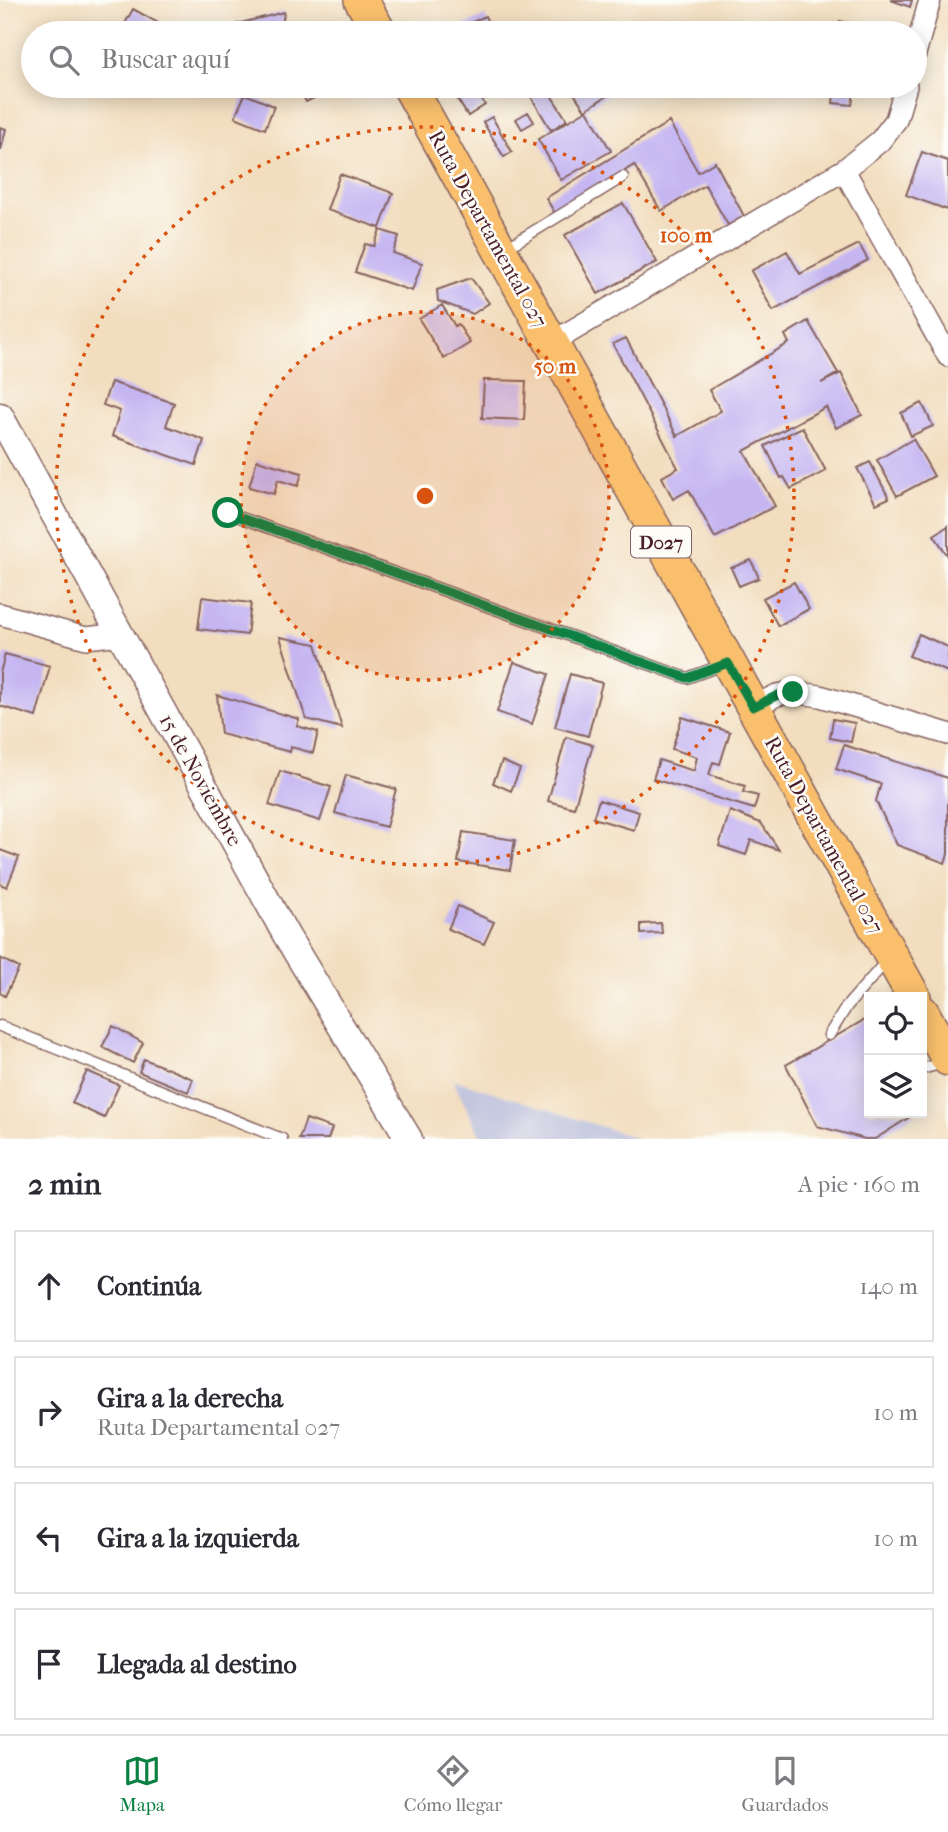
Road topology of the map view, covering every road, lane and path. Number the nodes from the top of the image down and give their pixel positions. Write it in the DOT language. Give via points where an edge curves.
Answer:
graph roads {
  1 [pos="361,0"];
  2 [pos="930,0"];
  3 [pos="373,21"];
  4 [pos="924,21"];
  5 [pos="416,98"];
  6 [pos="902,98"];
  7 [pos="844,170"];
  8 [pos="623,177"];
  9 [pos="501,251"];
  10 [pos="551,342"];
  11 [pos="948,356"];
  12 [pos="0,416"];
  13 [pos="228,513"];
  14 [pos="0,614"];
  15 [pos="121,634"];
  16 [pos="728,663"];
  17 [pos="753,707"];
  18 [pos="948,734"];
  19 [pos="891,956"];
  20 [pos="911,992"];
  21 [pos="927,1021"];
  22 [pos="0,1026"];
  23 [pos="829,1035"];
  24 [pos="948,1060"];
  25 [pos="927,1067"];
  26 [pos="282,1139"];
  27 [pos="409,1139"];
  1 -- 3 [label="main road"];
  2 -- 4 [label="street"];
  5 -- 9 [label="main road, Ruta Departamental 027 / D027"];
  6 -- 7 [label="street" via="896,120 880,141"];
  7 -- 10 [label="street"];
  7 -- 11 [label="street"];
  8 -- 9 [label="lane"];
  9 -- 10 [label="main road, Ruta Departamental 027 / D027"];
  10 -- 16 [label="main road, Ruta Departamental 027 / D027"];
  12 -- 15 [label="street, 15 de Noviembre"];
  13 -- 16 [label="lane" via="687,678"];
  14 -- 15 [label="street" via="86,638"];
  15 -- 27 [label="street, 15 de Noviembre" via="286,935"];
  16 -- 17 [label="main road, Ruta Departamental 027 / D027"];
  17 -- 18 [label="street" via="793,692"];
  17 -- 19 [label="main road, Ruta Departamental 027 / D027"];
  19 -- 20 [label="main road, Ruta Departamental 027 / D027"];
  19 -- 23 [label="lane" via="847,1006"];
  21 -- 24 [label="main road"];
  22 -- 26 [label="lane"];
  24 -- 25 [label="lane"];
}
